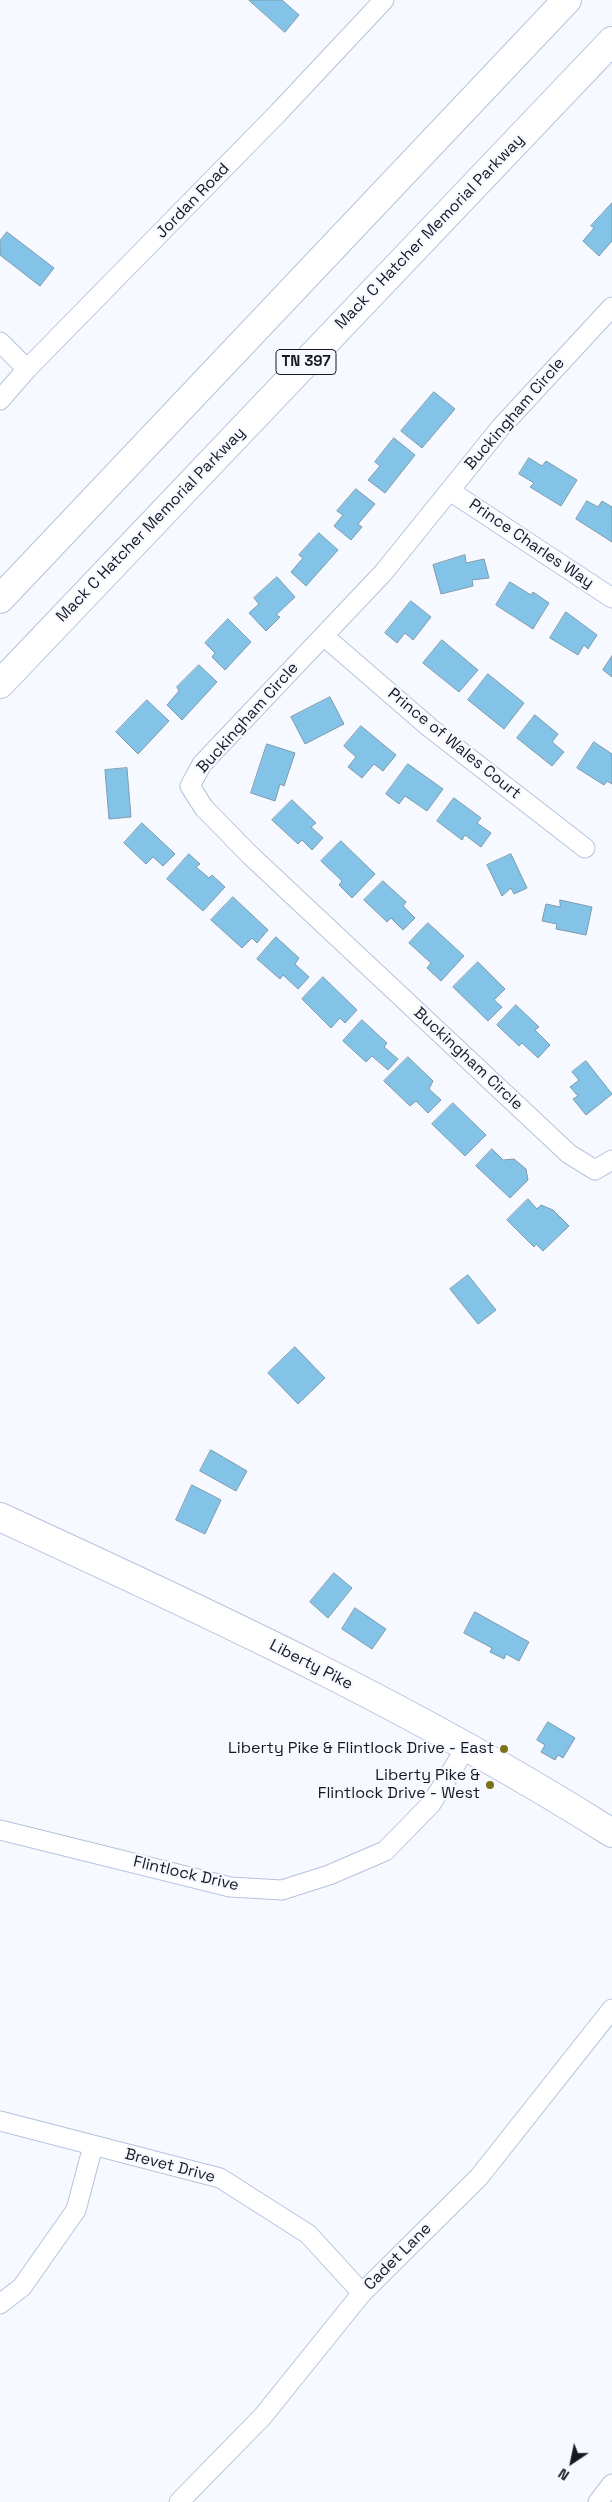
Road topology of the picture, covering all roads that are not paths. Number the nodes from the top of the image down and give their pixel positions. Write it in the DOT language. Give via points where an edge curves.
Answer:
graph roads {
  1 [pos="384,0"];
  2 [pos="567,0"];
  3 [pos="612,41"];
  4 [pos="612,308"];
  5 [pos="0,342"];
  6 [pos="27,369"];
  7 [pos="0,400"];
  8 [pos="450,490"];
  9 [pos="612,598"];
  10 [pos="0,599"];
  11 [pos="325,636"];
  12 [pos="0,684"];
  13 [pos="585,848"];
  14 [pos="612,1160"];
  15 [pos="0,1517"];
  16 [pos="467,1746"];
  17 [pos="0,1830"];
  18 [pos="612,1833"];
  19 [pos="612,2009"];
  20 [pos="0,2121"];
  21 [pos="93,2146"];
  22 [pos="362,2293"];
  23 [pos="0,2304"];
  24 [pos="612,2484"];
  25 [pos="179,2502"];
  26 [pos="598,2502"];
  1 -- 6 [label="street, Jordan Road" via="280,112"];
  2 -- 10 [label="main road"];
  3 -- 12 [label="main road, Mack C Hatcher Memorial Parkway / TN 397"];
  4 -- 8 [label="street, Buckingham Circle" via="508,420"];
  5 -- 6 [label="street"];
  6 -- 7 [label="street, Jordan Road"];
  8 -- 9 [label="street, Prince Charles Way"];
  8 -- 11 [label="street, Buckingham Circle" via="383,573"];
  11 -- 13 [label="street, Prince of Wales Court" via="429,726"];
  11 -- 14 [label="street, Buckingham Circle" via="202,764 190,786 204,808 250,855 569,1154 596,1170"];
  15 -- 16 [label="main road, Liberty Pike" via="198,1608"];
  16 -- 17 [label="street, Flintlock Drive" via="431,1804 385,1851 329,1875 282,1890 230,1887"];
  16 -- 18 [label="main road, Liberty Pike"];
  19 -- 22 [label="street, Cadet Lane" via="479,2177"];
  20 -- 21 [label="street, Brevet Drive"];
  21 -- 22 [label="street, Brevet Drive" via="220,2178 308,2234"];
  21 -- 23 [label="street" via="76,2210 22,2287"];
  22 -- 25 [label="street, Cadet Lane" via="263,2416"];
  24 -- 26 [label="street"];
}
